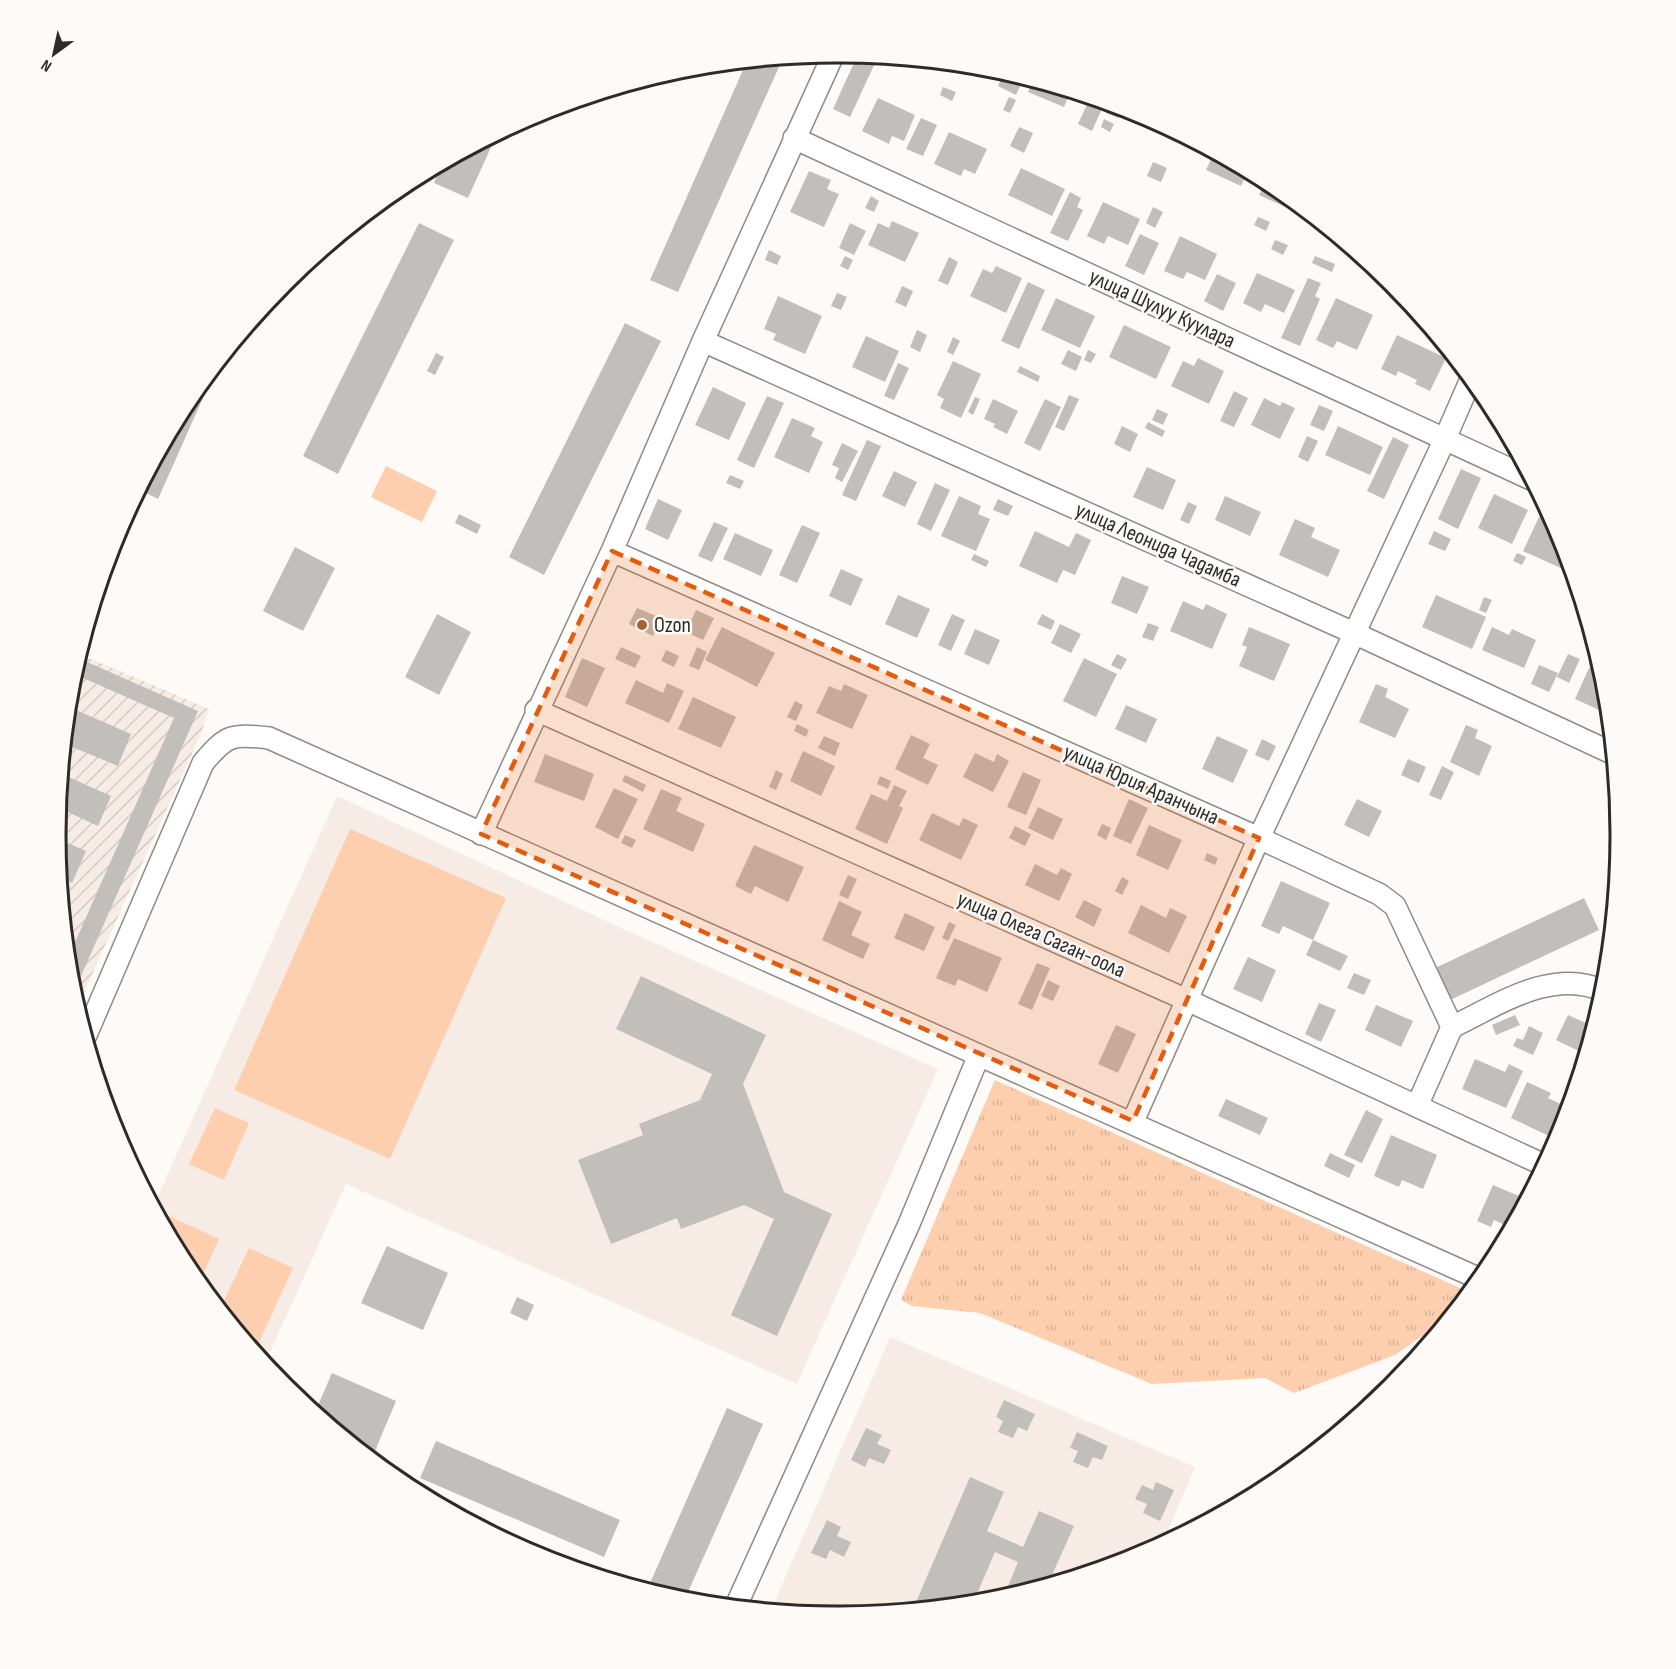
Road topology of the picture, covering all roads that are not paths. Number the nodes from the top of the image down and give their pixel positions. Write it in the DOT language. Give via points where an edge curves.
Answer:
graph roads {
  1 [pos="829,63"];
  2 [pos="794,138"];
  3 [pos="703,341"];
  4 [pos="1467,389"];
  5 [pos="1444,441"];
  6 [pos="1520,474"];
  7 [pos="612,551"];
  8 [pos="1354,633"];
  9 [pos="536,710"];
  10 [pos="1605,750"];
  11 [pos="481,834"];
  12 [pos="1259,838"];
  13 [pos="1595,986"];
  14 [pos="1187,1000"];
  15 [pos="91,1024"];
  16 [pos="1452,1027"];
  17 [pos="979,1055"];
  18 [pos="1417,1106"];
  19 [pos="1133,1121"];
  20 [pos="1537,1162"];
  21 [pos="1471,1275"];
  22 [pos="739,1599"];
  1 -- 2 [label="street"];
  2 -- 3 [label="street"];
  2 -- 5 [label="street, улица Шулуу Куулара"];
  3 -- 7 [label="street"];
  3 -- 8 [label="street, улица Леонида Чадамба"];
  4 -- 5 [label="street"];
  5 -- 6 [label="street, улица Шулуу Куулара"];
  5 -- 8 [label="street"];
  7 -- 9 [label="street"];
  7 -- 12 [label="street, улица Юрия Аранчына"];
  8 -- 10 [label="street, улица Леонида Чадамба"];
  8 -- 12 [label="street"];
  9 -- 11 [label="street"];
  9 -- 14 [label="street, улица Олега Саган-оола"];
  11 -- 15 [label="street" via="269,738 238,735 219,744 203,763"];
  11 -- 17 [label="street"];
  12 -- 14 [label="street"];
  12 -- 16 [label="street, улица Юрия Аранчына" via="1379,894 1395,906"];
  13 -- 16 [label="street" via="1563,982 1537,987"];
  14 -- 18 [label="street, улица Олега Саган-оола"];
  14 -- 19 [label="street"];
  16 -- 18 [label="street"];
  17 -- 19 [label="street"];
  17 -- 22 [label="street" via="909,1224"];
  18 -- 20 [label="street, улица Олега Саган-оола"];
  19 -- 21 [label="street"];
}
